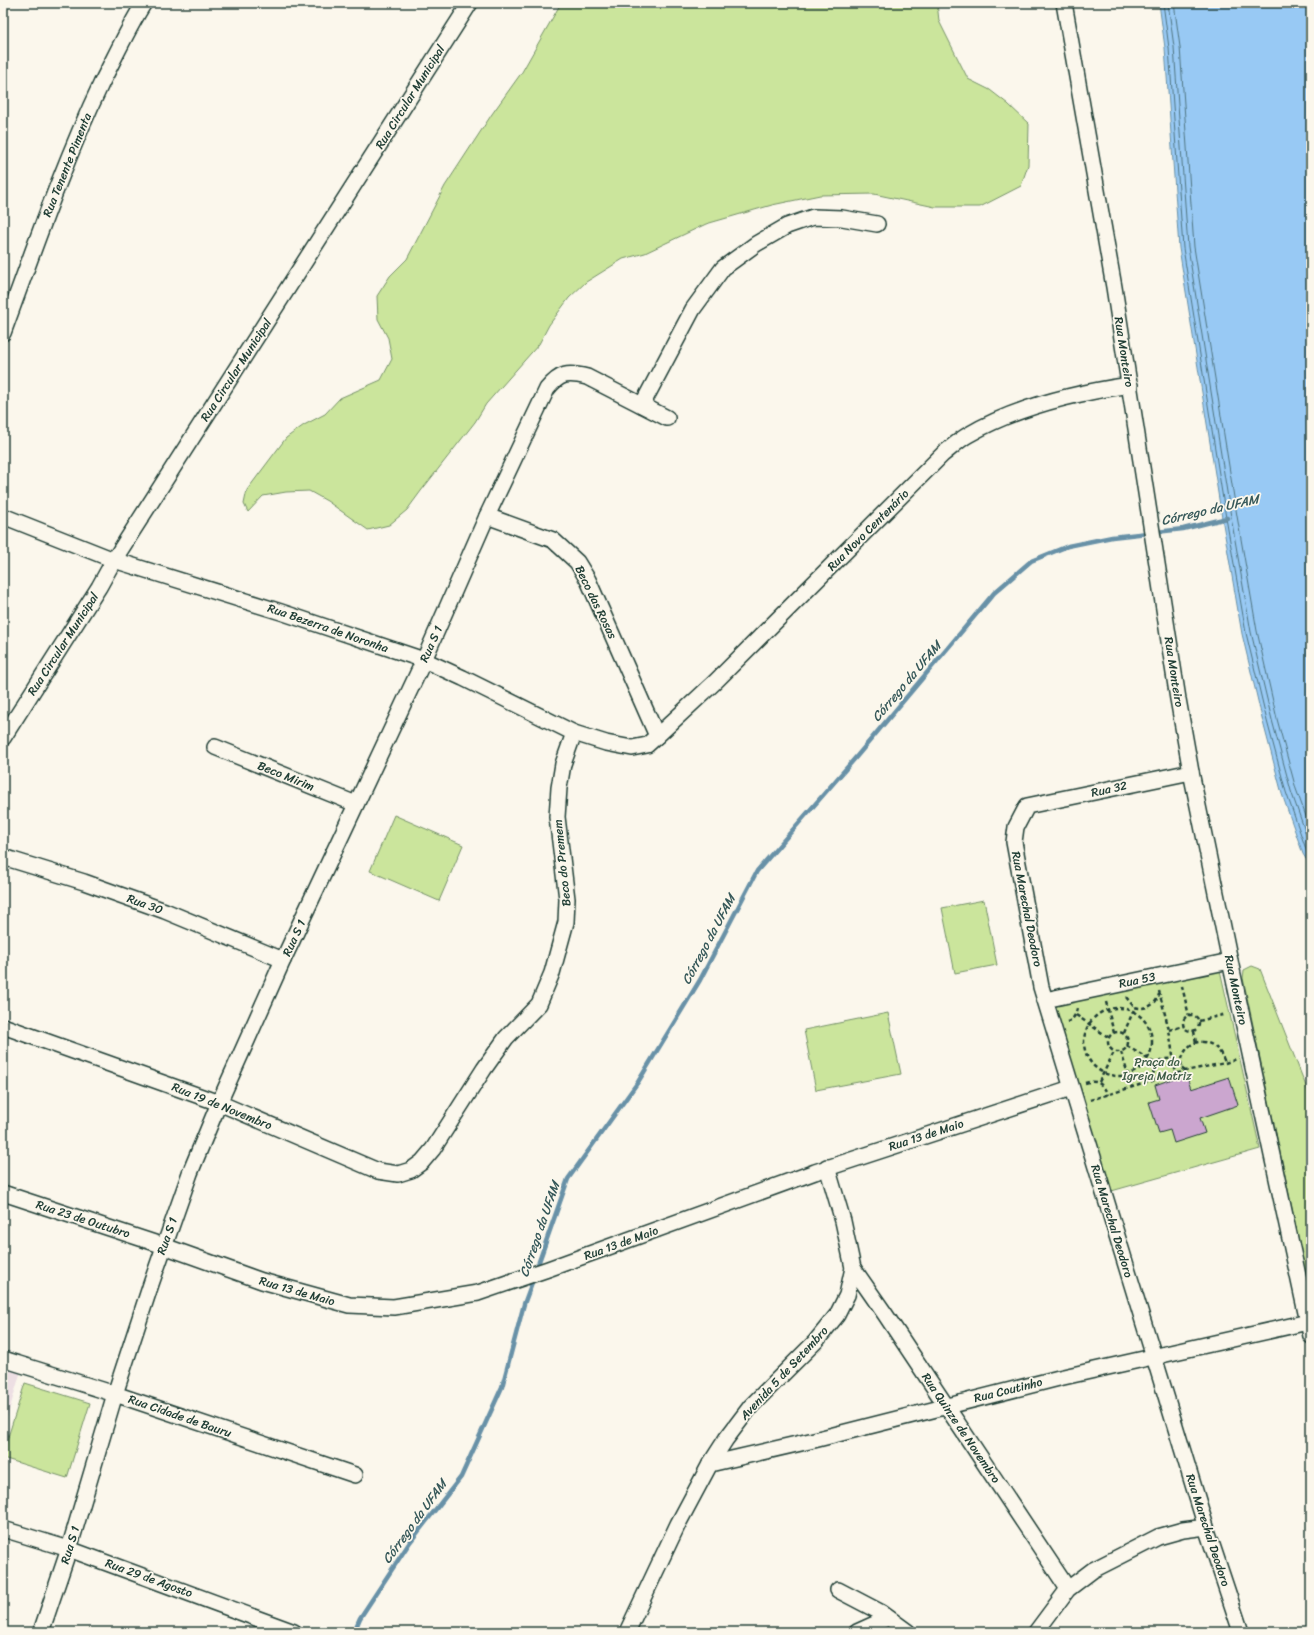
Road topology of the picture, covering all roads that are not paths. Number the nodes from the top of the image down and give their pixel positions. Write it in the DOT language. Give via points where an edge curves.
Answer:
graph roads {
  1 [pos="144,3"];
  2 [pos="470,3"];
  3 [pos="1064,3"];
  4 [pos="877,224"];
  5 [pos="3,333"];
  6 [pos="1130,385"];
  7 [pos="642,405"];
  8 [pos="667,418"];
  9 [pos="3,516"];
  10 [pos="487,516"];
  11 [pos="114,560"];
  12 [pos="424,660"];
  13 [pos="574,733"];
  14 [pos="3,738"];
  15 [pos="652,740"];
  16 [pos="215,747"];
  17 [pos="1191,772"];
  18 [pos="356,804"];
  19 [pos="1027,806"];
  20 [pos="3,857"];
  21 [pos="283,960"];
  22 [pos="1230,960"];
  23 [pos="1045,1000"];
  24 [pos="3,1026"];
  25 [pos="1071,1088"];
  26 [pos="219,1103"];
  27 [pos="434,1149"];
  28 [pos="827,1167"];
  29 [pos="3,1193"];
  30 [pos="164,1246"];
  31 [pos="853,1268"];
  32 [pos="1310,1329"];
  33 [pos="1154,1357"];
  34 [pos="3,1359"];
  35 [pos="116,1394"];
  36 [pos="947,1406"];
  37 [pos="710,1464"];
  38 [pos="355,1475"];
  39 [pos="1206,1527"];
  40 [pos="3,1529"];
  41 [pos="70,1549"];
  42 [pos="1068,1589"];
  43 [pos="838,1590"];
  44 [pos="888,1618"];
  45 [pos="41,1632"];
  46 [pos="294,1632"];
  47 [pos="627,1632"];
  48 [pos="857,1632"];
  49 [pos="908,1632"];
  50 [pos="1036,1632"];
  51 [pos="1241,1632"];
  1 -- 5 [label="street, Rua Tenente Pimenta" via="114,57 61,176"];
  2 -- 11 [label="street, Rua Circular Municipal"];
  3 -- 6 [label="street, Rua Monteiro"];
  4 -- 7 [label="street" via="842,218 812,218 787,226 723,268 693,309"];
  6 -- 15 [label="street, Rua Novo Centenário" via="1075,395 1037,406 997,421 955,444 726,671"];
  6 -- 17 [label="street, Rua Monteiro"];
  7 -- 8 [label="street, Rua S 1"];
  7 -- 10 [label="street, Rua S 1" via="587,377 564,375 555,380 547,389"];
  9 -- 11 [label="street, Rua Bezerra de Noronha"];
  10 -- 12 [label="street, Rua S 1"];
  10 -- 15 [label="street, Beco das Rosas" via="553,540 577,562 588,580"];
  11 -- 12 [label="street, Rua Bezerra de Noronha"];
  11 -- 14 [label="street, Rua Circular Municipal"];
  12 -- 13 [label="street, Rua Bezerra de Noronha"];
  12 -- 18 [label="street, Rua S 1"];
  13 -- 15 [label="street, Rua Bezerra de Noronha" via="632,748"];
  13 -- 27 [label="street, Beco do Premem" via="563,764 559,788 557,817 567,899 566,922 552,973 538,1004 506,1038"];
  16 -- 18 [label="street, Beco Mirim"];
  17 -- 19 [label="street, Rua 32"];
  17 -- 22 [label="street, Rua Monteiro"];
  18 -- 21 [label="street, Rua S 1"];
  19 -- 23 [label="street, Rua Marechal Deodoro" via="1016,827 1014,842"];
  20 -- 21 [label="street, Rua 30" via="165,911"];
  21 -- 26 [label="street, Rua S 1"];
  22 -- 23 [label="street, Rua 53"];
  22 -- 32 [label="street, Rua Monteiro"];
  23 -- 25 [label="street, Rua Marechal Deodoro"];
  24 -- 26 [label="street, Rua 19 de Novembro"];
  25 -- 28 [label="street, Rua 13 de Maio"];
  25 -- 33 [label="street, Rua Marechal Deodoro"];
  26 -- 27 [label="street, Rua 19 de Novembro" via="378,1171 398,1174 411,1170"];
  26 -- 30 [label="street, Rua S 1"];
  28 -- 30 [label="street, Rua 13 de Maio" via="478,1293 394,1307 349,1305 262,1281"];
  28 -- 31 [label="street, Avenida 5 de Setembro" via="843,1221"];
  29 -- 30 [label="street, Rua 23 de Outubro"];
  30 -- 35 [label="street, Rua S 1"];
  31 -- 36 [label="street, Rua Quinze de Novembro"];
  31 -- 37 [label="street, Avenida 5 de Setembro" via="847,1296 836,1315 816,1341 751,1406"];
  32 -- 33 [label="street, Rua Coutinho"];
  33 -- 36 [label="street, Rua Coutinho"];
  33 -- 39 [label="street, Rua Marechal Deodoro"];
  34 -- 35 [label="street, Rua Cidade de Bauru"];
  35 -- 38 [label="street, Rua Cidade de Bauru"];
  35 -- 41 [label="street, Rua S 1"];
  36 -- 37 [label="street, Rua Coutinho"];
  36 -- 42 [label="street, Rua Quinze de Novembro"];
  37 -- 47 [label="street, Avenida 5 de Setembro" via="678,1524"];
  39 -- 42 [label="street" via="1158,1537 1093,1570"];
  39 -- 51 [label="street, Rua Marechal Deodoro"];
  40 -- 41 [label="street, Rua 29 de Agosto"];
  41 -- 45 [label="street, Rua S 1"];
  41 -- 46 [label="street, Rua 29 de Agosto"];
  42 -- 50 [label="street"];
  43 -- 44 [label="street"];
  44 -- 48 [label="street"];
  44 -- 49 [label="street"];
}
